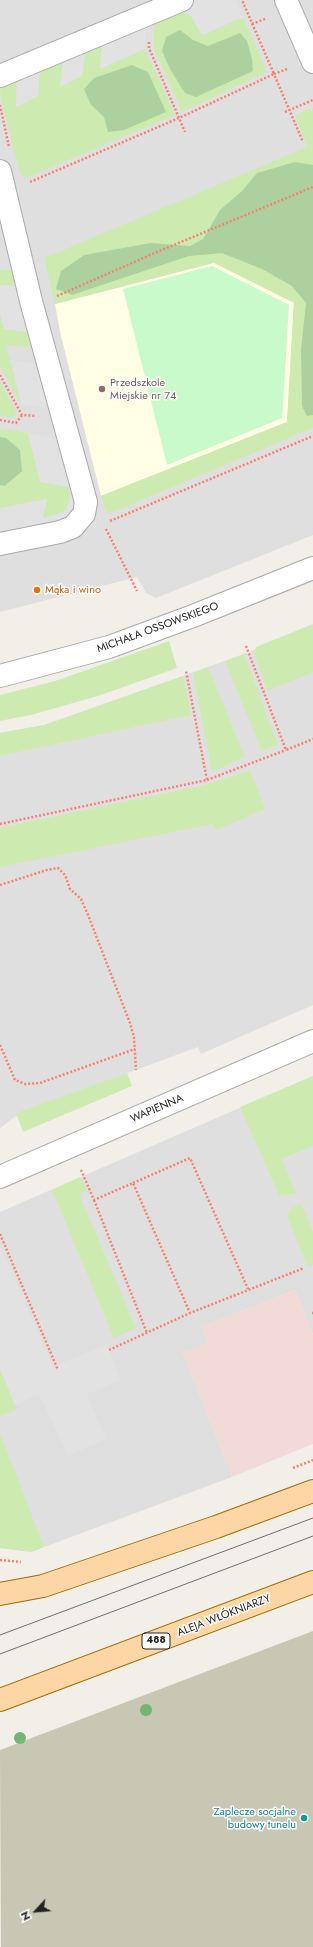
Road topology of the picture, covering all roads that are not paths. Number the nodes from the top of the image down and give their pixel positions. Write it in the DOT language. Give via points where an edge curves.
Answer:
graph roads {
  1 [pos="182,0"];
  2 [pos="286,0"];
  3 [pos="312,60"];
  4 [pos="0,76"];
  5 [pos="0,170"];
  6 [pos="0,544"];
  7 [pos="313,568"];
  8 [pos="0,676"];
  9 [pos="313,1041"];
  10 [pos="0,1177"];
  11 [pos="313,1491"];
  12 [pos="313,1582"];
  13 [pos="0,1594"];
  14 [pos="0,1700"];
  1 -- 4 [label="street"];
  2 -- 3 [label="street"];
  5 -- 6 [label="street" via="31,301 86,502 84,514 73,527"];
  7 -- 8 [label="street, MICHAŁA OSSOWSKIEGO" via="109,647"];
  9 -- 10 [label="street, WAPIENNA"];
  11 -- 13 [label="main road" via="43,1586"];
  12 -- 14 [label="main road, ALEJA WŁÓKNIARZY / 488"];
}
